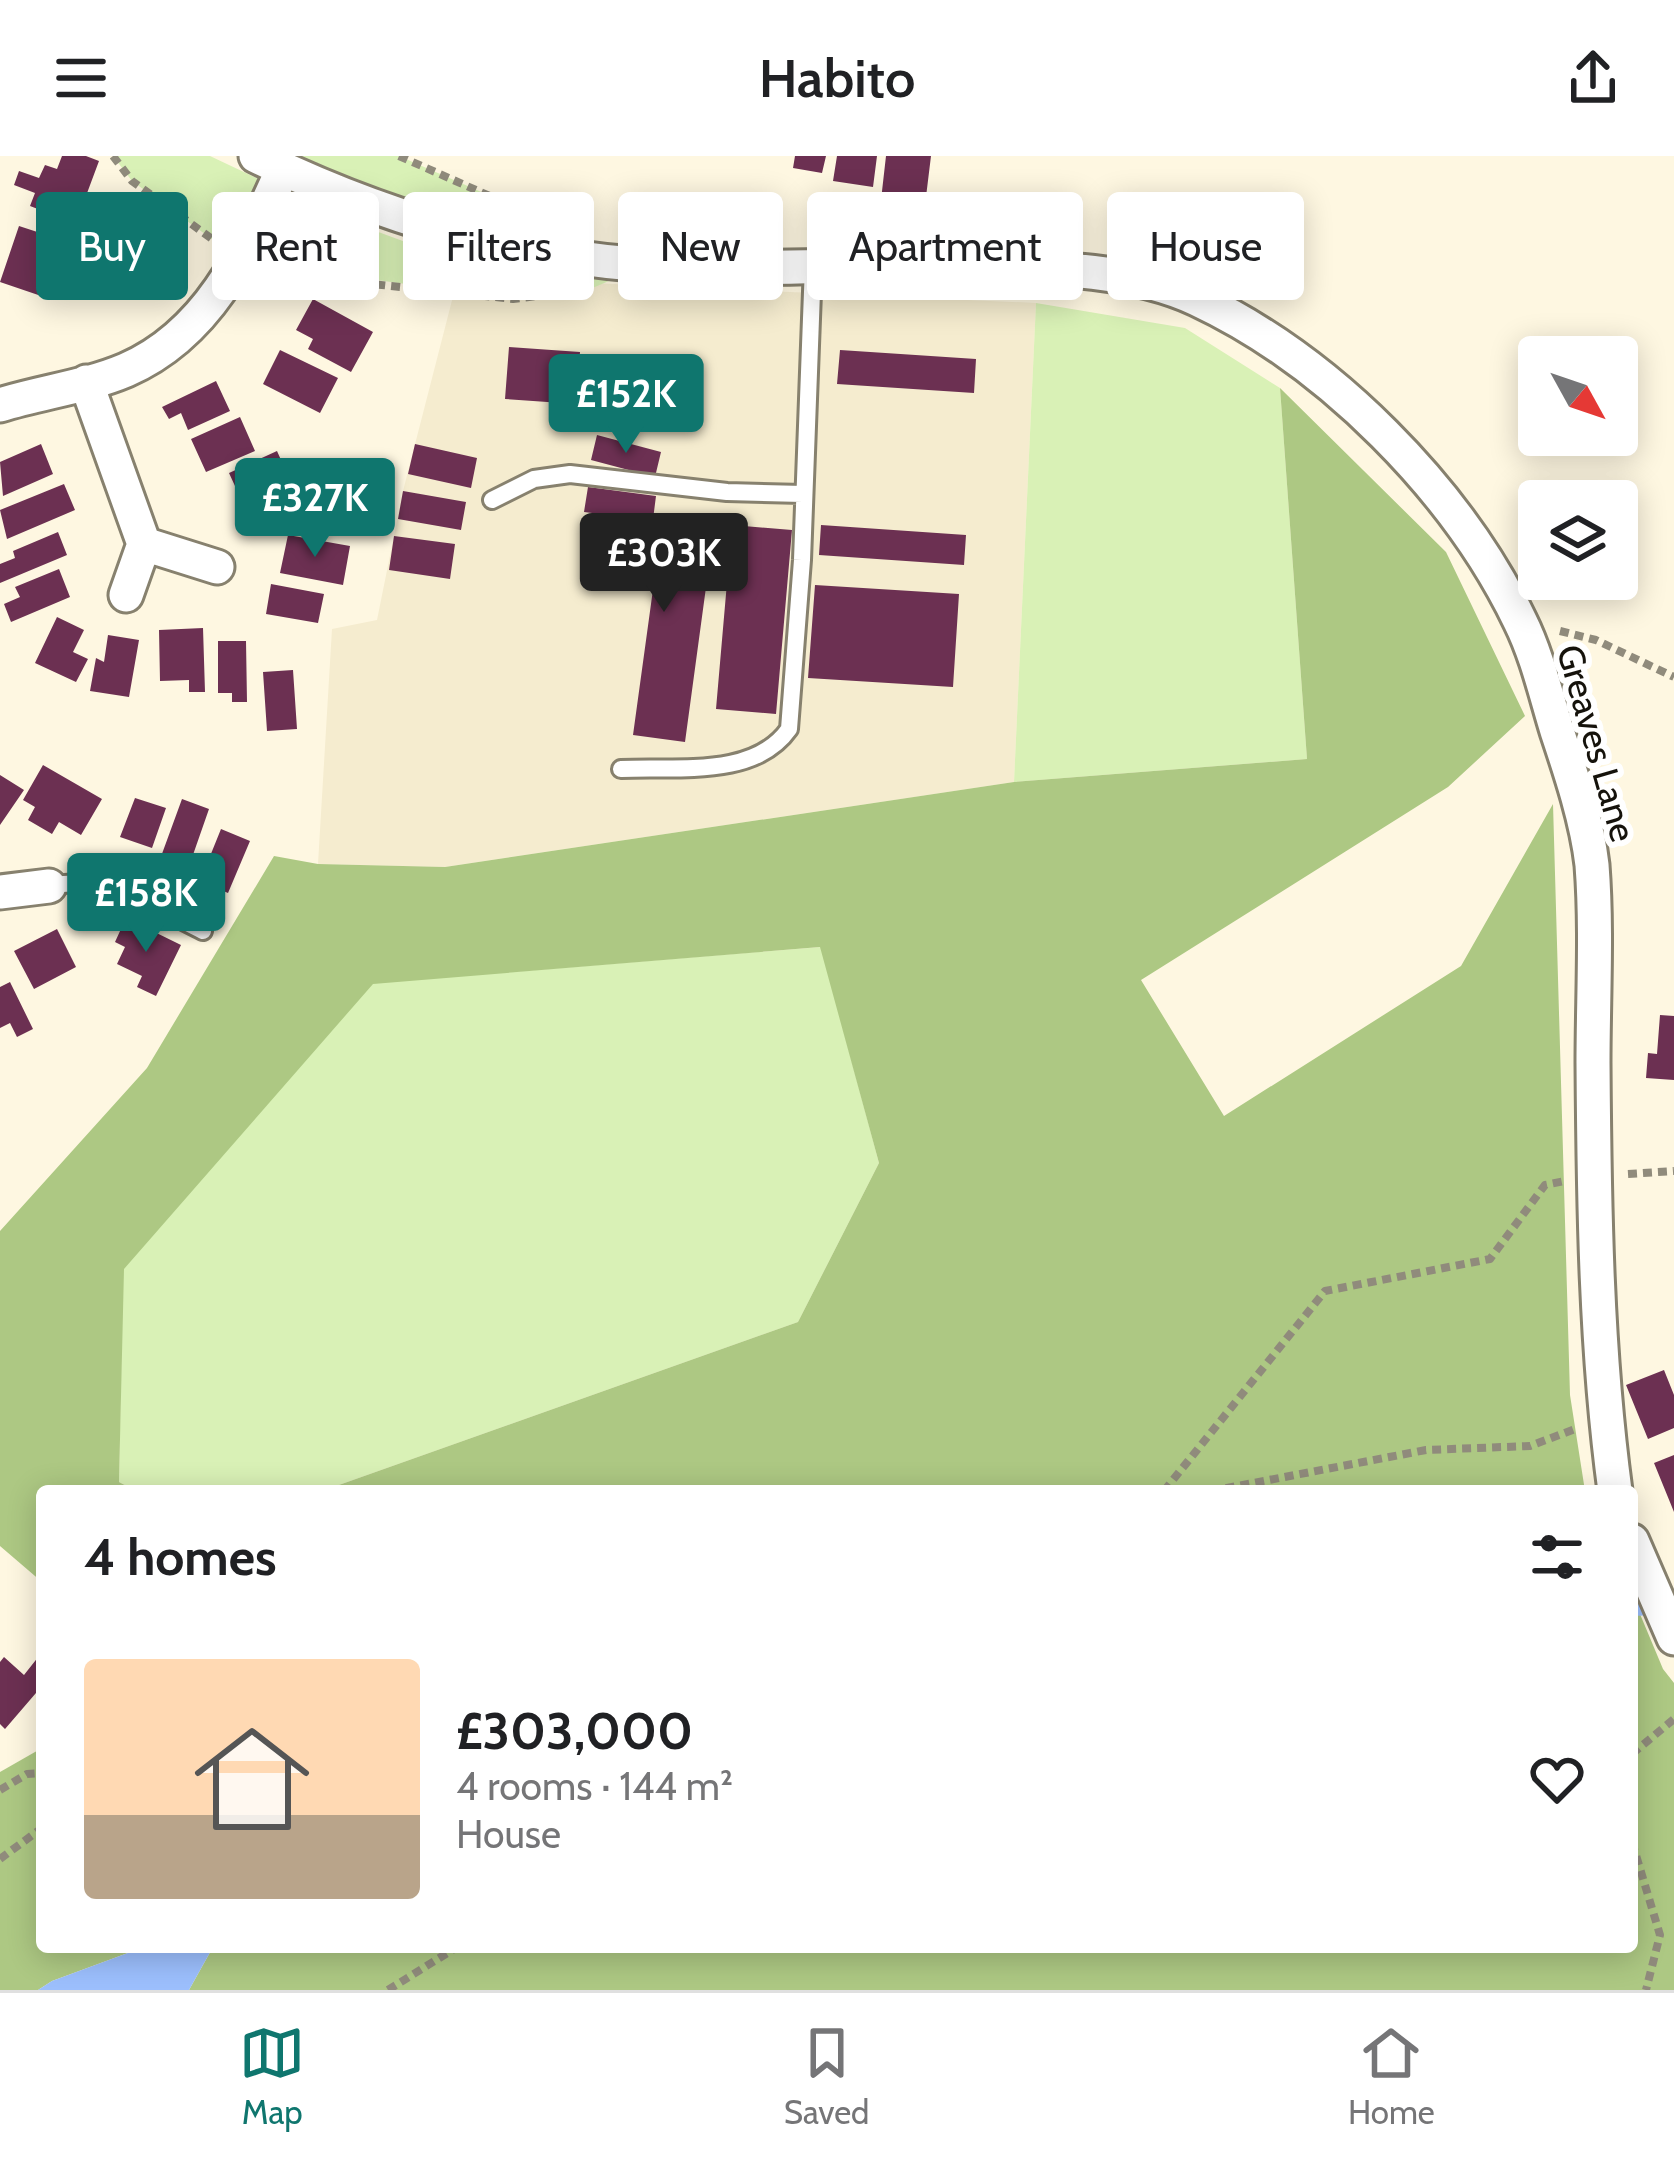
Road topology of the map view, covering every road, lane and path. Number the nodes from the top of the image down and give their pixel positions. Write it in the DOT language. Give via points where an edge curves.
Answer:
graph roads {
  1 [pos="113,156"];
  2 [pos="399,156"];
  3 [pos="270,163"];
  4 [pos="261,192"];
  5 [pos="482,192"];
  6 [pos="403,219"];
  7 [pos="212,239"];
  8 [pos="594,258"];
  9 [pos="807,264"];
  10 [pos="1083,270"];
  11 [pos="213,300"];
  12 [pos="811,300"];
  13 [pos="86,382"];
  14 [pos="0,405"];
  15 [pos="803,494"];
  16 [pos="492,500"];
  17 [pos="144,544"];
  18 [pos="217,567"];
  19 [pos="126,595"];
  20 [pos="1522,625"];
  21 [pos="1674,677"];
  22 [pos="621,769"];
  23 [pos="49,886"];
  24 [pos="0,892"];
  25 [pos="203,931"];
  26 [pos="1674,1171"];
  27 [pos="1594,1176"];
  28 [pos="1605,1417"];
  29 [pos="1169,1485"];
  30 [pos="1242,1485"];
  31 [pos="1614,1485"];
  32 [pos="1638,1555"];
  33 [pos="1674,1637"];
  34 [pos="1674,1719"];
  35 [pos="1638,1749"];
  36 [pos="36,1773"];
  37 [pos="0,1790"];
  38 [pos="36,1832"];
  39 [pos="0,1859"];
  40 [pos="1638,1862"];
  41 [pos="447,1953"];
  42 [pos="388,1990"];
  43 [pos="1646,1990"];
  1 -- 7 [label="path" via="132,181"];
  2 -- 5 [label="path"];
  3 -- 4 [label="street"];
  3 -- 6 [label="street, Greaves Lane"];
  8 -- 9 [label="street, Greaves Lane"];
  10 -- 20 [label="street, Greaves Lane" via="1194,297 1297,357 1403,454 1478,544"];
  11 -- 13 [label="street" via="178,338 136,365"];
  12 -- 15 [label="lane"];
  13 -- 14 [label="street"];
  13 -- 17 [label="street"];
  15 -- 16 [label="lane" via="570,474 534,479"];
  15 -- 22 [label="lane" via="789,729 777,746 743,763"];
  17 -- 18 [label="street"];
  17 -- 19 [label="street"];
  20 -- 21 [label="path" via="1596,640"];
  20 -- 27 [label="street, Greaves Lane" via="1592,862"];
  23 -- 24 [label="street"];
  23 -- 25 [label="lane" via="97,885"];
  26 -- 27 [label="path"];
  27 -- 28 [label="street, Greaves Lane"];
  27 -- 29 [label="path" via="1545,1185 1490,1259 1325,1291"];
  28 -- 30 [label="path" via="1530,1446 1426,1450"];
  28 -- 31 [label="street, Greaves Lane"];
  32 -- 33 [label="street"];
  34 -- 35 [label="path"];
  36 -- 37 [label="path"];
  38 -- 39 [label="path"];
  40 -- 43 [label="path" via="1660,1935"];
  41 -- 42 [label="path"];
}
